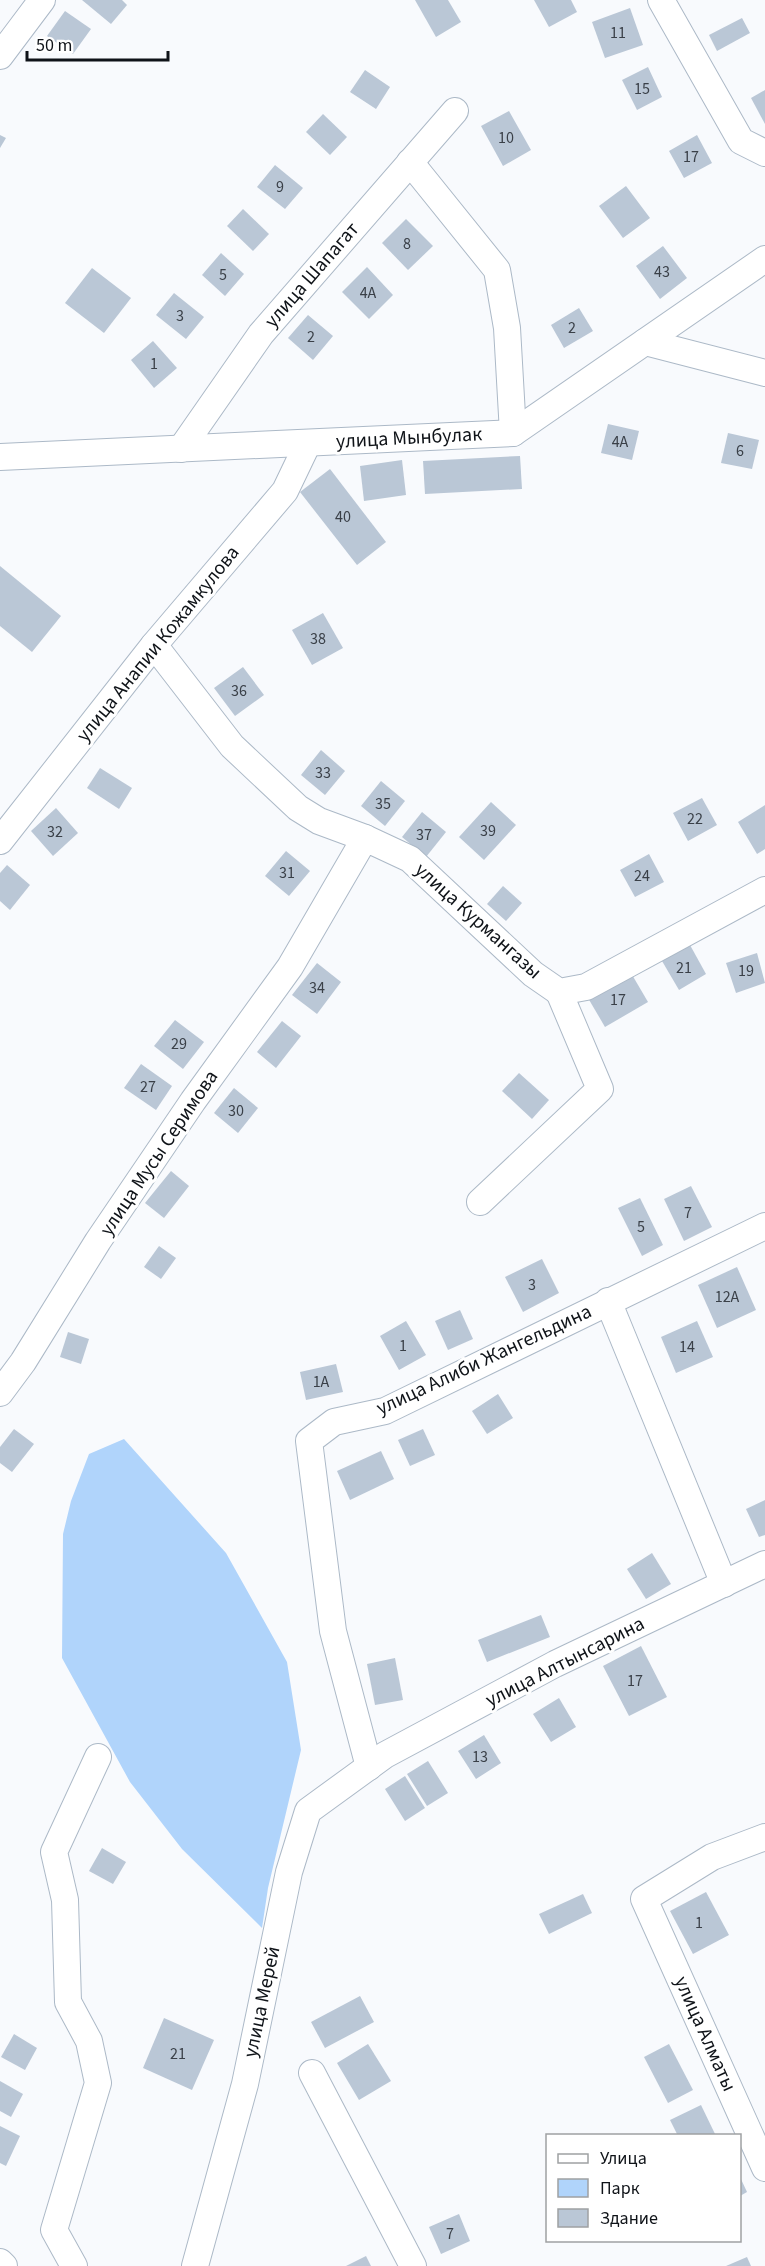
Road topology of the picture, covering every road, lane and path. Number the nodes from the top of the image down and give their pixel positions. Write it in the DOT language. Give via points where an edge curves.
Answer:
graph roads {
  1 [pos="42,0"];
  2 [pos="662,0"];
  3 [pos="0,56"];
  4 [pos="455,111"];
  5 [pos="765,153"];
  6 [pos="410,162"];
  7 [pos="765,259"];
  8 [pos="645,342"];
  9 [pos="765,373"];
  10 [pos="513,433"];
  11 [pos="308,443"];
  12 [pos="181,449"];
  13 [pos="0,457"];
  14 [pos="154,645"];
  15 [pos="365,838"];
  16 [pos="0,841"];
  17 [pos="765,890"];
  18 [pos="559,992"];
  19 [pos="480,1202"];
  20 [pos="765,1226"];
  21 [pos="608,1301"];
  22 [pos="0,1393"];
  23 [pos="765,1564"];
  24 [pos="724,1584"];
  25 [pos="98,1757"];
  26 [pos="369,1767"];
  27 [pos="765,1838"];
  28 [pos="312,2073"];
  29 [pos="765,2168"];
  30 [pos="0,2262"];
  31 [pos="4,2266"];
  32 [pos="74,2266"];
  33 [pos="195,2266"];
  34 [pos="413,2266"];
  1 -- 3 [label="street"];
  2 -- 5 [label="street" via="741,141"];
  4 -- 6 [label="street, улица Шапагат"];
  6 -- 10 [label="street" via="497,270 507,328"];
  6 -- 12 [label="street, улица Шапагат" via="261,333"];
  7 -- 8 [label="street"];
  8 -- 9 [label="street"];
  8 -- 10 [label="street"];
  10 -- 11 [label="street, улица Мынбулак"];
  11 -- 12 [label="street, улица Мынбулак"];
  11 -- 14 [label="street, улица Анапии Кожамкулова" via="285,491"];
  12 -- 13 [label="street, улица Мынбулак"];
  14 -- 15 [label="street, улица Курмангазы" via="232,746 298,808 319,821"];
  14 -- 16 [label="street, улица Анапии Кожамкулова"];
  15 -- 18 [label="street, улица Курмангазы" via="410,859 533,974"];
  15 -- 22 [label="street, улица Мусы Серимова" via="290,967 193,1101"];
  17 -- 18 [label="street, улица Курмангазы" via="586,987"];
  18 -- 19 [label="street" via="600,1089"];
  20 -- 21 [label="street, улица Алиби Жангельдина"];
  21 -- 24 [label="street"];
  21 -- 26 [label="street, улица Алиби Жангельдина" via="385,1411 334,1422 309,1441 333,1631"];
  23 -- 24 [label="street, улица Алтынсарина"];
  24 -- 26 [label="street, улица Алтынсарина" via="555,1664"];
  25 -- 32 [label="street" via="54,1852 65,1900 68,2002 89,2041 98,2083 54,2230"];
  26 -- 33 [label="street, улица Мерей" via="308,1811 289,1872 245,2084"];
  27 -- 29 [label="street, улица Алматы" via="712,1857 644,1899"];
  28 -- 34 [label="street"];
  30 -- 31 [label="street"];
}
